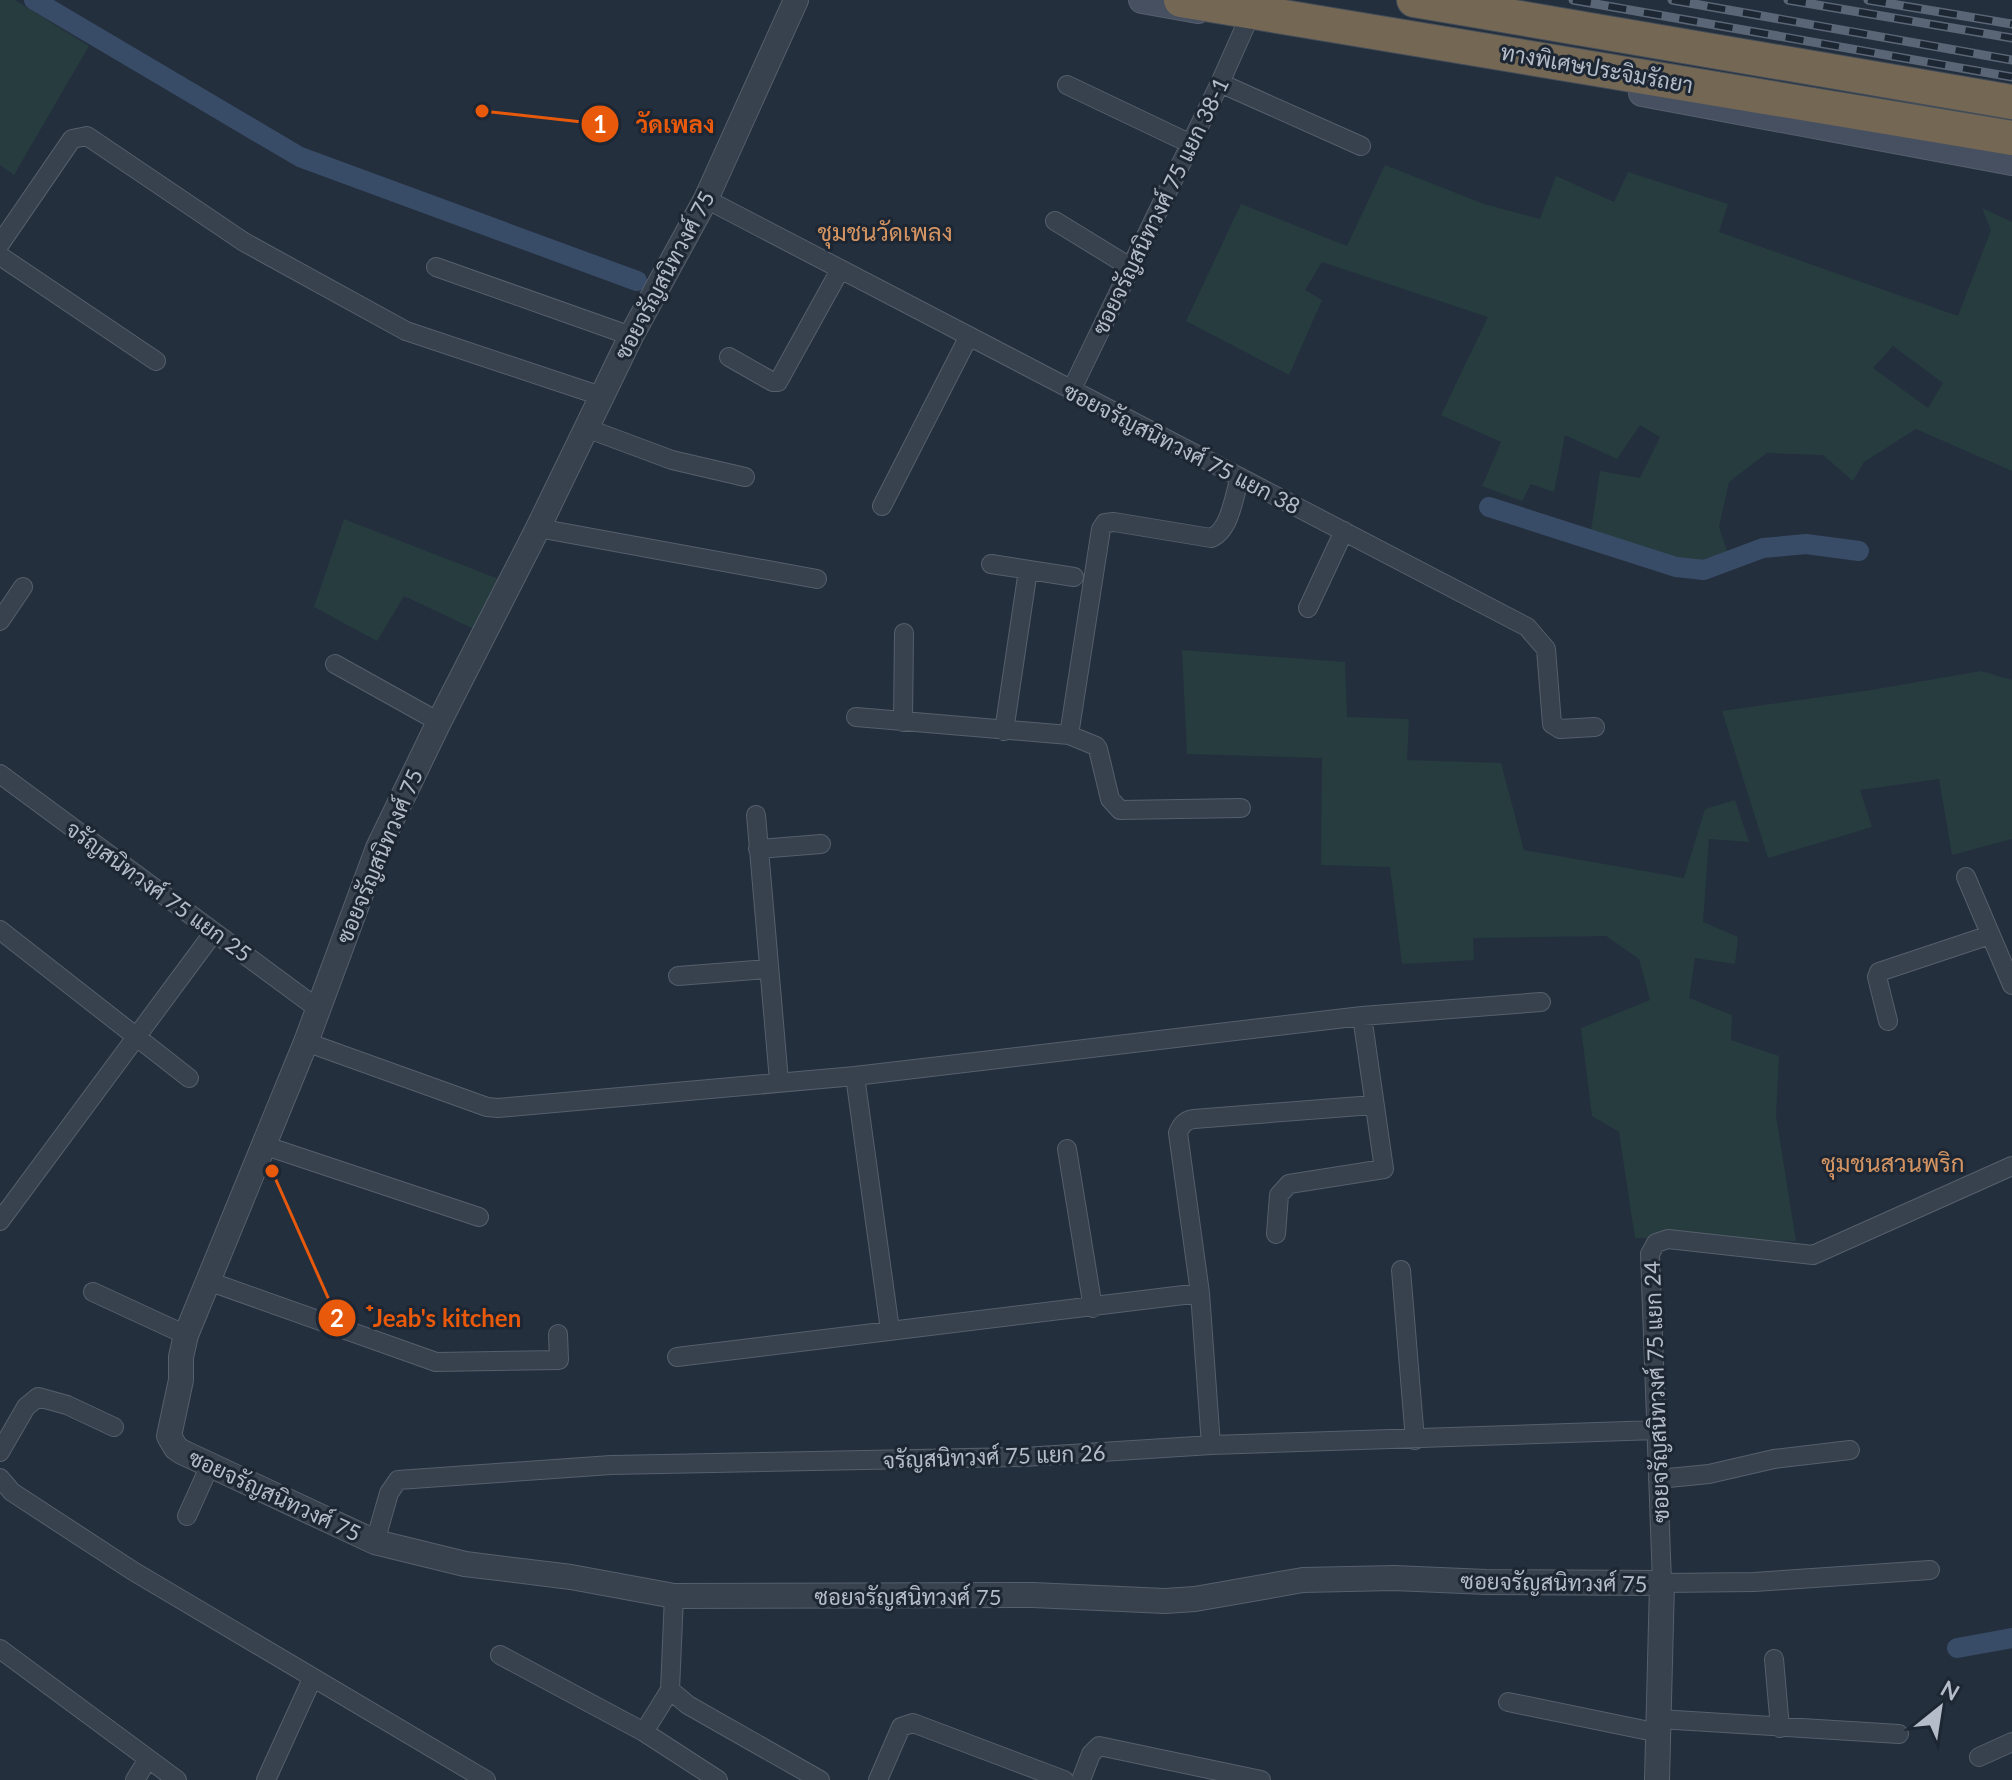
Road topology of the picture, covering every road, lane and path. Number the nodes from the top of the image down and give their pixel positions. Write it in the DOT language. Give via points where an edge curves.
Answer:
graph roads {
  1 [pos="796,0"];
  2 [pos="1142,0"];
  3 [pos="1181,0"];
  4 [pos="1414,0"];
  5 [pos="1248,20"];
  6 [pos="1220,83"];
  7 [pos="1067,85"];
  8 [pos="2012,102"];
  9 [pos="2012,138"];
  10 [pos="1191,144"];
  11 [pos="1361,146"];
  12 [pos="2012,162"];
  13 [pos="706,199"];
  14 [pos="1055,221"];
  15 [pos="0,244"];
  16 [pos="0,256"];
  17 [pos="436,267"];
  18 [pos="1130,267"];
  19 [pos="840,270"];
  20 [pos="631,336"];
  21 [pos="969,336"];
  22 [pos="729,357"];
  23 [pos="156,361"];
  24 [pos="1071,391"];
  25 [pos="601,396"];
  26 [pos="586,428"];
  27 [pos="745,477"];
  28 [pos="1240,477"];
  29 [pos="882,506"];
  30 [pos="538,528"];
  31 [pos="1344,531"];
  32 [pos="991,564"];
  33 [pos="1028,570"];
  34 [pos="1074,577"];
  35 [pos="817,579"];
  36 [pos="23,587"];
  37 [pos="1308,608"];
  38 [pos="0,621"];
  39 [pos="904,633"];
  40 [pos="335,664"];
  41 [pos="856,717"];
  42 [pos="439,722"];
  43 [pos="903,722"];
  44 [pos="1595,727"];
  45 [pos="1004,731"];
  46 [pos="1069,735"];
  47 [pos="0,774"];
  48 [pos="1241,808"];
  49 [pos="756,815"];
  50 [pos="821,844"];
  51 [pos="758,849"];
  52 [pos="1966,877"];
  53 [pos="0,930"];
  54 [pos="214,932"];
  55 [pos="1990,935"];
  56 [pos="768,969"];
  57 [pos="678,976"];
  58 [pos="2012,985"];
  59 [pos="1541,1002"];
  60 [pos="317,1008"];
  61 [pos="1362,1016"];
  62 [pos="1888,1021"];
  63 [pos="136,1036"];
  64 [pos="306,1042"];
  65 [pos="855,1076"];
  66 [pos="189,1078"];
  67 [pos="779,1081"];
  68 [pos="1373,1105"];
  69 [pos="263,1145"];
  70 [pos="1067,1149"];
  71 [pos="2012,1166"];
  72 [pos="3,1209"];
  73 [pos="479,1217"];
  74 [pos="1276,1234"];
  75 [pos="1401,1270"];
  76 [pos="208,1281"];
  77 [pos="93,1292"];
  78 [pos="1200,1293"];
  79 [pos="1093,1308"];
  80 [pos="890,1330"];
  81 [pos="558,1334"];
  82 [pos="186,1335"];
  83 [pos="677,1357"];
  84 [pos="114,1427"];
  85 [pos="1656,1430"];
  86 [pos="1415,1440"];
  87 [pos="1211,1445"];
  88 [pos="1850,1450"];
  89 [pos="0,1452"];
  90 [pos="210,1465"];
  91 [pos="0,1478"];
  92 [pos="1658,1479"];
  93 [pos="187,1516"];
  94 [pos="375,1542"];
  95 [pos="1930,1570"];
  96 [pos="1662,1583"];
  97 [pos="674,1596"];
  98 [pos="0,1649"];
  99 [pos="500,1655"];
  100 [pos="1774,1659"];
  101 [pos="312,1679"];
  102 [pos="670,1690"];
  103 [pos="1508,1702"];
  104 [pos="1659,1726"];
  105 [pos="1780,1728"];
  106 [pos="644,1732"];
  107 [pos="1899,1734"];
  108 [pos="2012,1742"];
  109 [pos="1979,1757"];
  110 [pos="148,1759"];
  111 [pos="135,1780"];
  112 [pos="177,1780"];
  113 [pos="266,1780"];
  114 [pos="486,1780"];
  115 [pos="718,1780"];
  116 [pos="820,1780"];
  117 [pos="878,1780"];
  118 [pos="1064,1780"];
  119 [pos="1081,1780"];
  120 [pos="1261,1780"];
  121 [pos="1657,1780"];
  1 -- 13 [label="street, ซอยจรัญสนิทวงศ์ 75"];
  2 -- 5 [label="main road"];
  3 -- 9 [label="highway, ทางพิเศษประจิมรัถยา"];
  4 -- 8 [label="highway, ทางพิเศษประจิมรัถยา"];
  5 -- 6 [label="street, ซอยจรัญสนิทวงศ์ 75 แยก 38-1"];
  5 -- 12 [label="main road"];
  6 -- 10 [label="street, ซอยจรัญสนิทวงศ์ 75 แยก 38-1"];
  6 -- 11 [label="street"];
  7 -- 10 [label="street"];
  10 -- 18 [label="street, ซอยจรัญสนิทวงศ์ 75 แยก 38-1"];
  13 -- 19 [label="street, ซอยจรัญสนิทวงศ์ 75 แยก 38"];
  13 -- 20 [label="street, ซอยจรัญสนิทวงศ์ 75"];
  14 -- 18 [label="street"];
  15 -- 25 [label="street" via="72,139 87,136 244,242 406,331"];
  16 -- 23 [label="street"];
  17 -- 20 [label="street"];
  18 -- 24 [label="street, ซอยจรัญสนิทวงศ์ 75 แยก 38-1"];
  19 -- 21 [label="street, ซอยจรัญสนิทวงศ์ 75 แยก 38"];
  19 -- 22 [label="street" via="778,382"];
  20 -- 25 [label="street, ซอยจรัญสนิทวงศ์ 75"];
  21 -- 24 [label="street, ซอยจรัญสนิทวงศ์ 75 แยก 38"];
  21 -- 29 [label="street"];
  24 -- 28 [label="street, ซอยจรัญสนิทวงศ์ 75 แยก 38"];
  25 -- 26 [label="street, ซอยจรัญสนิทวงศ์ 75"];
  26 -- 27 [label="street" via="672,460"];
  26 -- 30 [label="street, ซอยจรัญสนิทวงศ์ 75"];
  28 -- 31 [label="street, ซอยจรัญสนิทวงศ์ 75 แยก 38"];
  28 -- 46 [label="street" via="1225,526 1216,537 1114,522 1101,529"];
  30 -- 35 [label="street"];
  30 -- 42 [label="street, ซอยจรัญสนิทวงศ์ 75"];
  31 -- 37 [label="street"];
  31 -- 44 [label="street, ซอยจรัญสนิทวงศ์ 75 แยก 38" via="1527,627 1546,649 1552,724 1560,729"];
  32 -- 33 [label="street"];
  33 -- 34 [label="street"];
  33 -- 45 [label="street"];
  36 -- 38 [label="street"];
  39 -- 43 [label="street"];
  40 -- 42 [label="street"];
  41 -- 43 [label="street"];
  42 -- 60 [label="street, ซอยจรัญสนิทวงศ์ 75" via="378,848"];
  43 -- 45 [label="street"];
  45 -- 46 [label="street"];
  46 -- 48 [label="street" via="1096,746 1110,799 1120,810"];
  47 -- 54 [label="street, จรัญสนิทวงศ์ 75 แยก 25"];
  49 -- 51 [label="street"];
  50 -- 51 [label="street"];
  51 -- 56 [label="street"];
  52 -- 55 [label="street"];
  53 -- 63 [label="street"];
  54 -- 60 [label="street, จรัญสนิทวงศ์ 75 แยก 25"];
  54 -- 63 [label="street"];
  55 -- 58 [label="street"];
  55 -- 62 [label="street" via="1879,972"];
  56 -- 57 [label="street"];
  56 -- 67 [label="street"];
  59 -- 61 [label="street"];
  60 -- 64 [label="street, ซอยจรัญสนิทวงศ์ 75"];
  61 -- 65 [label="street"];
  61 -- 68 [label="street"];
  63 -- 66 [label="street"];
  63 -- 72 [label="street"];
  64 -- 67 [label="street" via="498,1108"];
  64 -- 69 [label="street, ซอยจรัญสนิทวงศ์ 75"];
  65 -- 67 [label="street"];
  65 -- 80 [label="street"];
  68 -- 74 [label="street" via="1384,1169 1289,1184 1279,1195"];
  68 -- 78 [label="street" via="1183,1123 1178,1133"];
  69 -- 73 [label="street"];
  69 -- 76 [label="street, ซอยจรัญสนิทวงศ์ 75"];
  70 -- 79 [label="street"];
  71 -- 85 [label="street, ซอยจรัญสนิทวงศ์ 75 แยก 24" via="1813,1255 1668,1239 1656,1243 1650,1254"];
  75 -- 86 [label="street"];
  76 -- 81 [label="street" via="436,1362 559,1360"];
  76 -- 82 [label="street, ซอยจรัญสนิทวงศ์ 75"];
  77 -- 82 [label="street"];
  78 -- 79 [label="street"];
  78 -- 87 [label="street"];
  79 -- 80 [label="street"];
  80 -- 83 [label="street"];
  82 -- 90 [label="street, ซอยจรัญสนิทวงศ์ 75" via="169,1436 176,1448"];
  84 -- 89 [label="street" via="38,1397 26,1407"];
  85 -- 86 [label="street, จรัญสนิทวงศ์ 75 แยก 26"];
  85 -- 92 [label="street, ซอยจรัญสนิทวงศ์ 75 แยก 24"];
  86 -- 87 [label="street, จรัญสนิทวงศ์ 75 แยก 26"];
  87 -- 94 [label="street, จรัญสนิทวงศ์ 75 แยก 26" via="1024,1457 611,1465 398,1480"];
  88 -- 92 [label="street"];
  90 -- 93 [label="street"];
  90 -- 94 [label="street, ซอยจรัญสนิทวงศ์ 75"];
  91 -- 101 [label="street" via="12,1492 119,1562"];
  92 -- 96 [label="street, ซอยจรัญสนิทวงศ์ 75 แยก 24"];
  94 -- 97 [label="street, ซอยจรัญสนิทวงศ์ 75" via="465,1564"];
  95 -- 96 [label="street"];
  96 -- 97 [label="street, ซอยจรัญสนิทวงศ์ 75" via="1303,1580 1165,1601 1033,1595"];
  96 -- 104 [label="street, ซอยจรัญสนิทวงศ์ 75"];
  97 -- 102 [label="street"];
  98 -- 110 [label="street"];
  99 -- 106 [label="street"];
  100 -- 105 [label="street"];
  101 -- 113 [label="street"];
  101 -- 114 [label="street"];
  102 -- 106 [label="street"];
  102 -- 116 [label="street"];
  103 -- 104 [label="street"];
  104 -- 105 [label="street"];
  104 -- 121 [label="street, ซอยจรัญสนิทวงศ์ 75"];
  105 -- 107 [label="street"];
  106 -- 115 [label="street"];
  108 -- 109 [label="street"];
  110 -- 111 [label="street"];
  110 -- 112 [label="street"];
  117 -- 118 [label="street" via="901,1727 913,1723"];
  119 -- 120 [label="street" via="1099,1746"];
}
